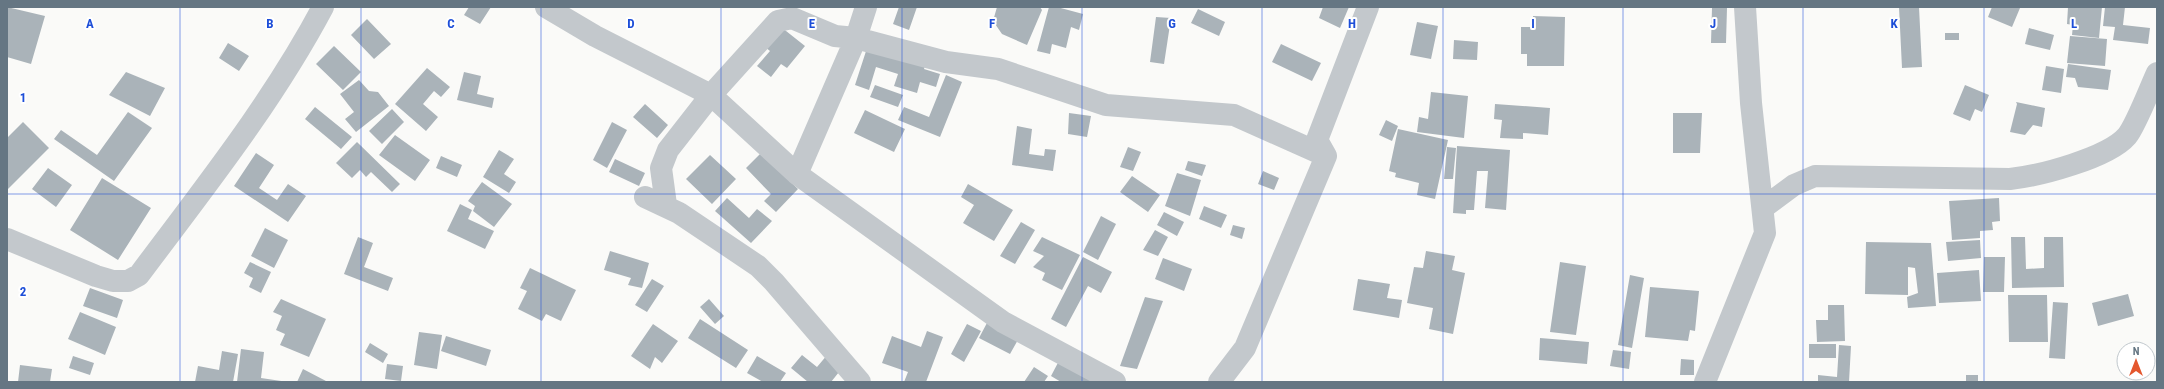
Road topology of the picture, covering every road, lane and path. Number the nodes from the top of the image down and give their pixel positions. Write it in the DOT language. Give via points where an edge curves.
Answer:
graph roads {
  1 [pos="323,7"];
  2 [pos="546,7"];
  3 [pos="866,7"];
  4 [pos="1368,7"];
  5 [pos="1745,7"];
  6 [pos="784,13"];
  7 [pos="856,38"];
  8 [pos="2157,73"];
  9 [pos="711,95"];
  10 [pos="1326,156"];
  11 [pos="797,174"];
  12 [pos="645,197"];
  13 [pos="666,205"];
  14 [pos="1763,208"];
  15 [pos="7,239"];
  16 [pos="860,382"];
  17 [pos="1115,382"];
  18 [pos="1219,382"];
  19 [pos="1705,382"];
  1 -- 15 [label="street" via="303,45 244,134 139,275 128,281 113,281"];
  2 -- 9 [label="street" via="595,36"];
  3 -- 7 [label="street"];
  4 -- 10 [label="street" via="1317,140"];
  5 -- 14 [label="street" via="1751,103"];
  6 -- 7 [label="street" via="827,34"];
  6 -- 9 [label="street"];
  7 -- 10 [label="street" via="946,62 998,69 1106,106 1234,115"];
  7 -- 11 [label="street"];
  8 -- 14 [label="street" via="2128,136 2116,147 2101,154 2027,177 2010,179 1815,176 1794,185"];
  9 -- 11 [label="street"];
  9 -- 13 [label="street" via="664,158 661,168"];
  10 -- 18 [label="street" via="1246,348"];
  11 -- 17 [label="street" via="1002,322"];
  12 -- 13 [label="street"];
  13 -- 16 [label="street" via="758,266"];
  14 -- 19 [label="street" via="1765,233"];
}
